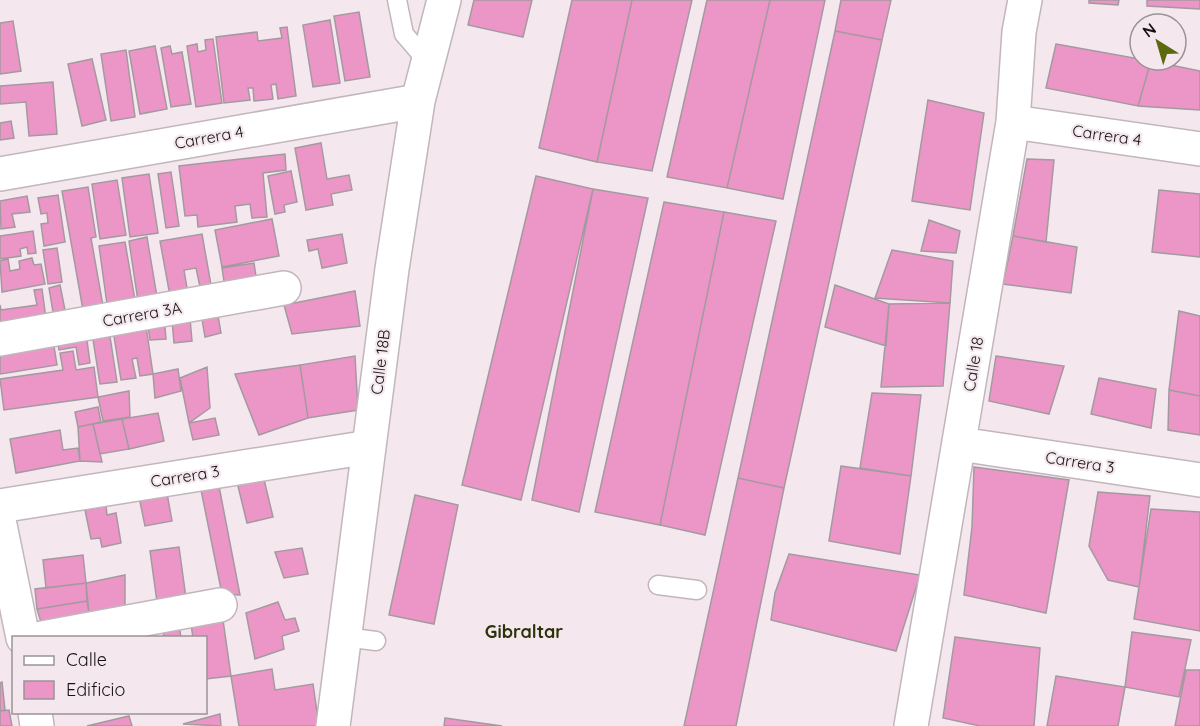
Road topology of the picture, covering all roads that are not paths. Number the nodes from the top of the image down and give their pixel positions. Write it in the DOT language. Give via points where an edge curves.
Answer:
graph roads {
  1 [pos="397,0"];
  2 [pos="444,0"];
  3 [pos="1025,0"];
  4 [pos="428,62"];
  5 [pos="418,101"];
  6 [pos="1013,122"];
  7 [pos="1200,149"];
  8 [pos="0,174"];
  9 [pos="284,288"];
  10 [pos="0,339"];
  11 [pos="960,444"];
  12 [pos="369,447"];
  13 [pos="1200,480"];
  14 [pos="0,506"];
  15 [pos="0,525"];
  16 [pos="658,585"];
  17 [pos="697,590"];
  18 [pos="220,605"];
  19 [pos="23,636"];
  20 [pos="53,636"];
  21 [pos="344,637"];
  22 [pos="376,641"];
  23 [pos="333,726"];
  24 [pos="911,726"];
  1 -- 4 [label="lane" via="404,34"];
  2 -- 4 [label="street, Calle 18B"];
  3 -- 6 [label="street, Calle 18"];
  4 -- 5 [label="street, Calle 18B"];
  5 -- 8 [label="street, Carrera 4"];
  5 -- 12 [label="street, Calle 18B"];
  6 -- 7 [label="street, Carrera 4"];
  6 -- 11 [label="street, Calle 18"];
  9 -- 10 [label="street, Carrera 3A"];
  11 -- 13 [label="street, Carrera 3"];
  11 -- 24 [label="street, Calle 18"];
  12 -- 14 [label="street, Carrera 3"];
  12 -- 21 [label="street, Calle 18B"];
  15 -- 19 [label="street"];
  16 -- 17 [label="lane"];
  18 -- 20 [label="street"];
  21 -- 22 [label="lane"];
  21 -- 23 [label="street, Calle 18B"];
}
